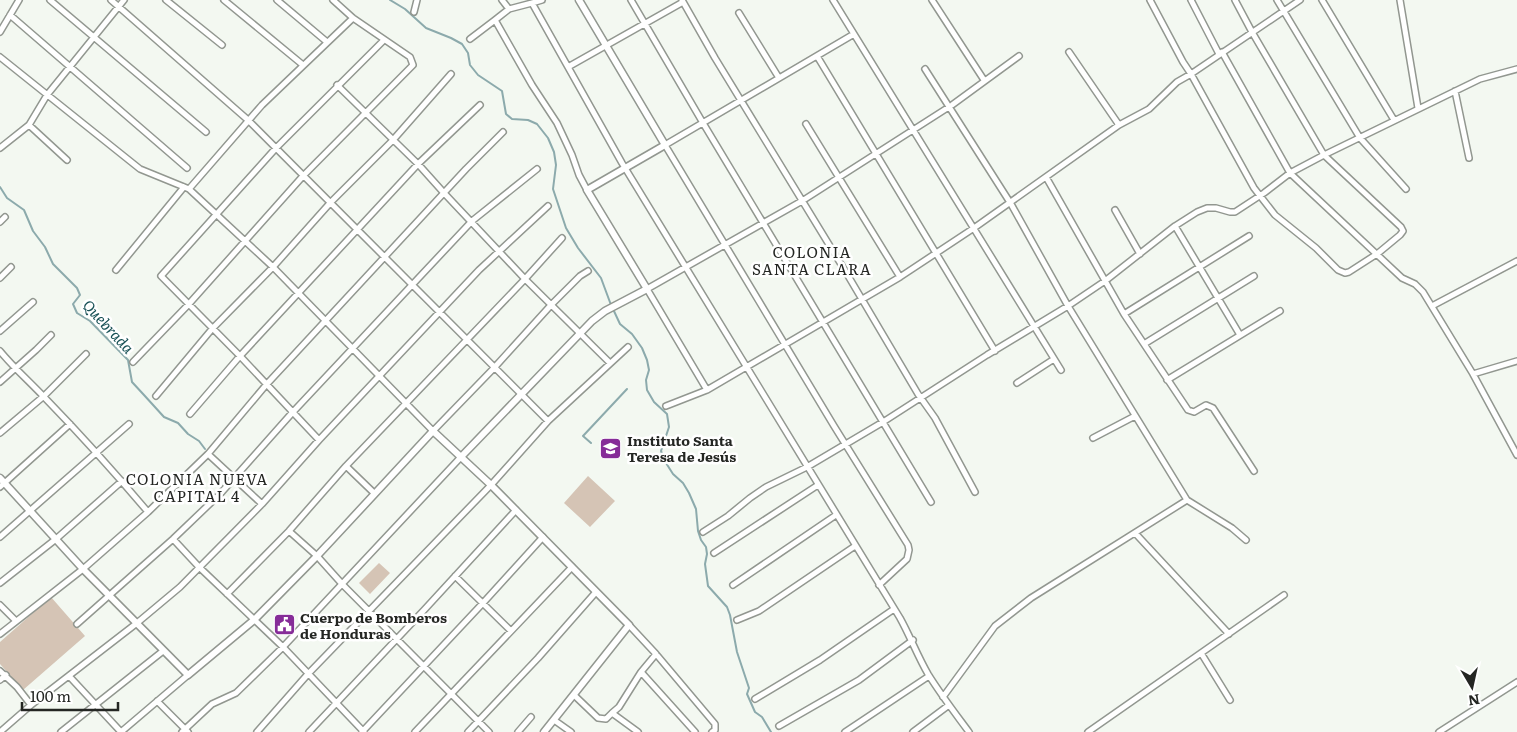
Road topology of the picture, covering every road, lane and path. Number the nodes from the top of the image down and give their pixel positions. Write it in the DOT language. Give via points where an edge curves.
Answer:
graph roads {
  1 [pos="19,0"];
  2 [pos="50,0"];
  3 [pos="111,0"];
  4 [pos="124,0"];
  5 [pos="166,0"];
  6 [pos="224,0"];
  7 [pos="277,0"];
  8 [pos="333,0"];
  9 [pos="417,0"];
  10 [pos="502,0"];
  11 [pos="542,0"];
  12 [pos="579,0"];
  13 [pos="631,0"];
  14 [pos="834,0"];
  15 [pos="932,0"];
  16 [pos="1150,0"];
  17 [pos="1191,0"];
  18 [pos="1235,0"];
  19 [pos="1277,0"];
  20 [pos="1300,0"];
  21 [pos="1322,0"];
  22 [pos="1400,0"];
  23 [pos="683,1"];
  24 [pos="532,3"];
  25 [pos="119,6"];
  26 [pos="509,10"];
  27 [pos="1283,10"];
  28 [pos="414,12"];
  29 [pos="739,13"];
  30 [pos="10,15"];
  31 [pos="353,18"];
  32 [pos="495,20"];
  33 [pos="645,23"];
  34 [pos="0,32"];
  35 [pos="1252,32"];
  36 [pos="854,34"];
  37 [pos="93,37"];
  38 [pos="470,39"];
  39 [pos="384,40"];
  40 [pos="327,42"];
  41 [pos="222,45"];
  42 [pos="606,46"];
  43 [pos="1069,52"];
  44 [pos="1220,53"];
  45 [pos="817,56"];
  46 [pos="1018,56"];
  47 [pos="0,57"];
  48 [pos="303,65"];
  49 [pos="70,66"];
  50 [pos="568,68"];
  51 [pos="925,69"];
  52 [pos="1517,69"];
  53 [pos="451,74"];
  54 [pos="1191,74"];
  55 [pos="779,78"];
  56 [pos="984,80"];
  57 [pos="338,85"];
  58 [pos="1455,91"];
  59 [pos="47,96"];
  60 [pos="741,100"];
  61 [pos="480,105"];
  62 [pos="950,107"];
  63 [pos="1418,108"];
  64 [pos="366,112"];
  65 [pos="248,120"];
  66 [pos="1394,120"];
  67 [pos="703,123"];
  68 [pos="806,124"];
  69 [pos="29,125"];
  70 [pos="1119,126"];
  71 [pos="913,130"];
  72 [pos="206,132"];
  73 [pos="503,132"];
  74 [pos="1360,138"];
  75 [pos="393,140"];
  76 [pos="665,145"];
  77 [pos="0,148"];
  78 [pos="276,148"];
  79 [pos="876,154"];
  80 [pos="1324,155"];
  81 [pos="1468,158"];
  82 [pos="67,160"];
  83 [pos="418,164"];
  84 [pos="187,168"];
  85 [pos="625,168"];
  86 [pos="537,169"];
  87 [pos="1290,172"];
  88 [pos="303,176"];
  89 [pos="839,177"];
  90 [pos="1046,177"];
  91 [pos="187,188"];
  92 [pos="1406,189"];
  93 [pos="587,190"];
  94 [pos="444,194"];
  95 [pos="1260,195"];
  96 [pos="802,201"];
  97 [pos="331,202"];
  98 [pos="1010,203"];
  99 [pos="548,206"];
  100 [pos="1115,210"];
  101 [pos="217,213"];
  102 [pos="4,217"];
  103 [pos="472,221"];
  104 [pos="0,222"];
  105 [pos="764,223"];
  106 [pos="1175,226"];
  107 [pos="974,228"];
  108 [pos="358,229"];
  109 [pos="1249,236"];
  110 [pos="562,238"];
  111 [pos="244,240"];
  112 [pos="725,245"];
  113 [pos="498,251"];
  114 [pos="936,253"];
  115 [pos="1140,254"];
  116 [pos="1377,254"];
  117 [pos="385,257"];
  118 [pos="1517,262"];
  119 [pos="11,267"];
  120 [pos="273,267"];
  121 [pos="686,267"];
  122 [pos="1200,267"];
  123 [pos="116,270"];
  124 [pos="588,271"];
  125 [pos="1254,276"];
  126 [pos="900,277"];
  127 [pos="0,278"];
  128 [pos="525,279"];
  129 [pos="1105,281"];
  130 [pos="412,285"];
  131 [pos="647,289"];
  132 [pos="298,294"];
  133 [pos="1218,298"];
  134 [pos="862,299"];
  135 [pos="33,302"];
  136 [pos="188,304"];
  137 [pos="552,304"];
  138 [pos="1068,306"];
  139 [pos="1432,306"];
  140 [pos="1280,311"];
  141 [pos="440,313"];
  142 [pos="1124,314"];
  143 [pos="326,320"];
  144 [pos="823,322"];
  145 [pos="212,328"];
  146 [pos="1034,328"];
  147 [pos="0,331"];
  148 [pos="580,333"];
  149 [pos="51,335"];
  150 [pos="1240,335"];
  151 [pos="466,340"];
  152 [pos="785,344"];
  153 [pos="1144,344"];
  154 [pos="628,347"];
  155 [pos="353,350"];
  156 [pos="0,351"];
  157 [pos="995,351"];
  158 [pos="86,354"];
  159 [pos="240,356"];
  160 [pos="1054,359"];
  161 [pos="1517,361"];
  162 [pos="134,362"];
  163 [pos="610,362"];
  164 [pos="746,367"];
  165 [pos="494,368"];
  166 [pos="15,369"];
  167 [pos="1060,370"];
  168 [pos="1473,374"];
  169 [pos="378,376"];
  170 [pos="1167,380"];
  171 [pos="0,382"];
  172 [pos="1016,383"];
  173 [pos="266,384"];
  174 [pos="707,390"];
  175 [pos="522,395"];
  176 [pos="44,396"];
  177 [pos="156,396"];
  178 [pos="920,397"];
  179 [pos="406,403"];
  180 [pos="666,406"];
  181 [pos="292,413"];
  182 [pos="190,414"];
  183 [pos="1135,416"];
  184 [pos="548,421"];
  185 [pos="883,422"];
  186 [pos="70,424"];
  187 [pos="129,424"];
  188 [pos="433,431"];
  189 [pos="0,433"];
  190 [pos="1093,438"];
  191 [pos="319,440"];
  192 [pos="845,444"];
  193 [pos="96,453"];
  194 [pos="208,454"];
  195 [pos="1517,455"];
  196 [pos="460,458"];
  197 [pos="346,466"];
  198 [pos="807,467"];
  199 [pos="1254,471"];
  200 [pos="0,478"];
  201 [pos="234,478"];
  202 [pos="122,481"];
  203 [pos="818,484"];
  204 [pos="3,485"];
  205 [pos="491,485"];
  206 [pos="975,492"];
  207 [pos="374,493"];
  208 [pos="1187,500"];
  209 [pos="931,502"];
  210 [pos="262,504"];
  211 [pos="516,510"];
  212 [pos="30,511"];
  213 [pos="148,512"];
  214 [pos="836,515"];
  215 [pos="289,531"];
  216 [pos="702,532"];
  217 [pos="1135,533"];
  218 [pos="0,537"];
  219 [pos="542,537"];
  220 [pos="56,539"];
  221 [pos="173,539"];
  222 [pos="1246,540"];
  223 [pos="855,546"];
  224 [pos="714,553"];
  225 [pos="317,556"];
  226 [pos="199,567"];
  227 [pos="572,567"];
  228 [pos="83,569"];
  229 [pos="455,576"];
  230 [pos="0,583"];
  231 [pos="342,585"];
  232 [pos="733,585"];
  233 [pos="879,585"];
  234 [pos="596,592"];
  235 [pos="228,594"];
  236 [pos="1284,595"];
  237 [pos="110,596"];
  238 [pos="483,603"];
  239 [pos="0,605"];
  240 [pos="894,609"];
  241 [pos="370,611"];
  242 [pos="254,620"];
  243 [pos="738,620"];
  244 [pos="16,621"];
  245 [pos="137,623"];
  246 [pos="77,624"];
  247 [pos="629,625"];
  248 [pos="511,631"];
  249 [pos="0,634"];
  250 [pos="1229,634"];
  251 [pos="397,639"];
  252 [pos="913,640"];
  253 [pos="282,647"];
  254 [pos="163,651"];
  255 [pos="1201,653"];
  256 [pos="656,654"];
  257 [pos="425,666"];
  258 [pos="0,670"];
  259 [pos="641,672"];
  260 [pos="308,674"];
  261 [pos="6,675"];
  262 [pos="188,675"];
  263 [pos="69,676"];
  264 [pos="929,676"];
  265 [pos="0,680"];
  266 [pos="1517,682"];
  267 [pos="451,694"];
  268 [pos="574,696"];
  269 [pos="943,697"];
  270 [pos="754,699"];
  271 [pos="1230,700"];
  272 [pos="157,702"];
  273 [pos="336,703"];
  274 [pos="95,704"];
  275 [pos="31,705"];
  276 [pos="949,705"];
  277 [pos="612,714"];
  278 [pos="532,717"];
  279 [pos="554,720"];
  280 [pos="478,721"];
  281 [pos="779,726"];
  282 [pos="185,731"];
  283 [pos="0,732"];
  284 [pos="61,732"];
  285 [pos="121,732"];
  286 [pos="256,732"];
  287 [pos="309,732"];
  288 [pos="363,732"];
  289 [pos="415,732"];
  290 [pos="468,732"];
  291 [pos="489,732"];
  292 [pos="518,732"];
  293 [pos="544,732"];
  294 [pos="571,732"];
  295 [pos="638,732"];
  296 [pos="695,732"];
  297 [pos="712,732"];
  298 [pos="845,732"];
  299 [pos="913,732"];
  300 [pos="969,732"];
  301 [pos="1088,732"];
  302 [pos="1439,732"];
  1 -- 30 [label="street"];
  2 -- 37 [label="street"];
  3 -- 25 [label="street"];
  4 -- 25 [label="street"];
  5 -- 41 [label="street"];
  6 -- 48 [label="street"];
  7 -- 40 [label="street"];
  8 -- 31 [label="street"];
  9 -- 28 [label="street"];
  10 -- 26 [label="street"];
  11 -- 24 [label="street"];
  12 -- 42 [label="street"];
  13 -- 33 [label="street"];
  14 -- 36 [label="street"];
  15 -- 56 [label="street"];
  16 -- 54 [label="street"];
  17 -- 44 [label="street"];
  18 -- 35 [label="street"];
  19 -- 27 [label="street"];
  20 -- 27 [label="street"];
  21 -- 66 [label="street"];
  22 -- 63 [label="street"];
  23 -- 33 [label="street"];
  23 -- 60 [label="street"];
  24 -- 26 [label="street"];
  24 -- 50 [label="street"];
  25 -- 37 [label="street"];
  25 -- 65 [label="street"];
  26 -- 32 [label="street"];
  27 -- 35 [label="street"];
  27 -- 74 [label="street"];
  29 -- 55 [label="street"];
  30 -- 34 [label="street"];
  30 -- 49 [label="street"];
  31 -- 39 [label="street"];
  31 -- 40 [label="street"];
  32 -- 38 [label="street"];
  32 -- 93 [label="street" via="560,130"];
  33 -- 42 [label="street"];
  33 -- 67 [label="street"];
  35 -- 44 [label="street"];
  35 -- 80 [label="street"];
  36 -- 45 [label="street"];
  36 -- 71 [label="street"];
  37 -- 49 [label="street"];
  37 -- 72 [label="street"];
  39 -- 57 [label="street"];
  39 -- 64 [label="street" via="410,58 413,65"];
  40 -- 48 [label="street"];
  42 -- 50 [label="street"];
  42 -- 76 [label="street"];
  43 -- 70 [label="street"];
  44 -- 54 [label="street"];
  44 -- 87 [label="street"];
  45 -- 55 [label="street"];
  45 -- 79 [label="street"];
  46 -- 56 [label="street"];
  47 -- 59 [label="street"];
  48 -- 65 [label="street"];
  49 -- 59 [label="street"];
  49 -- 84 [label="street"];
  50 -- 85 [label="street"];
  51 -- 62 [label="street"];
  52 -- 58 [label="street" via="1480,79"];
  53 -- 75 [label="street"];
  54 -- 70 [label="street" via="1177,82 1149,109"];
  54 -- 95 [label="street"];
  55 -- 60 [label="street"];
  56 -- 62 [label="street"];
  57 -- 64 [label="street"];
  57 -- 78 [label="street"];
  58 -- 63 [label="street"];
  58 -- 81 [label="street"];
  59 -- 69 [label="street"];
  59 -- 91 [label="street" via="140,169"];
  60 -- 67 [label="street"];
  60 -- 96 [label="street"];
  61 -- 83 [label="street"];
  62 -- 71 [label="street"];
  62 -- 98 [label="street"];
  63 -- 66 [label="street"];
  64 -- 75 [label="street"];
  64 -- 88 [label="street"];
  65 -- 78 [label="street"];
  65 -- 91 [label="street"];
  66 -- 74 [label="street"];
  67 -- 76 [label="street"];
  67 -- 105 [label="street"];
  68 -- 89 [label="street"];
  69 -- 77 [label="street"];
  69 -- 82 [label="street"];
  70 -- 90 [label="street"];
  71 -- 79 [label="street"];
  71 -- 107 [label="street"];
  73 -- 94 [label="street"];
  74 -- 80 [label="street"];
  74 -- 92 [label="street"];
  75 -- 83 [label="street"];
  75 -- 97 [label="street"];
  76 -- 85 [label="street"];
  76 -- 112 [label="street"];
  78 -- 88 [label="street"];
  78 -- 101 [label="street"];
  79 -- 89 [label="street"];
  79 -- 114 [label="street"];
  80 -- 87 [label="street"];
  80 -- 116 [label="street" via="1402,227 1400,235"];
  83 -- 94 [label="street"];
  83 -- 108 [label="street"];
  85 -- 93 [label="street"];
  85 -- 121 [label="street"];
  86 -- 103 [label="street"];
  87 -- 95 [label="street"];
  87 -- 116 [label="street"];
  88 -- 97 [label="street"];
  88 -- 111 [label="street"];
  89 -- 96 [label="street"];
  89 -- 126 [label="street"];
  90 -- 98 [label="street"];
  90 -- 129 [label="street"];
  91 -- 101 [label="street"];
  91 -- 123 [label="street"];
  93 -- 131 [label="street"];
  94 -- 103 [label="street"];
  94 -- 117 [label="street"];
  95 -- 106 [label="street" via="1235,212 1207,208"];
  95 -- 116 [label="street" via="1276,215 1338,270 1349,272"];
  96 -- 105 [label="street"];
  96 -- 134 [label="street"];
  97 -- 108 [label="street"];
  97 -- 120 [label="street"];
  98 -- 107 [label="street"];
  98 -- 138 [label="street"];
  99 -- 113 [label="street"];
  100 -- 115 [label="street"];
  101 -- 111 [label="street"];
  101 -- 136 [label="street" via="161,276"];
  102 -- 104 [label="street"];
  103 -- 113 [label="street"];
  103 -- 130 [label="street"];
  105 -- 112 [label="street"];
  105 -- 144 [label="street"];
  106 -- 115 [label="street"];
  106 -- 122 [label="street"];
  107 -- 114 [label="street"];
  107 -- 146 [label="street"];
  108 -- 117 [label="street"];
  108 -- 132 [label="street"];
  109 -- 122 [label="street"];
  110 -- 128 [label="street"];
  111 -- 120 [label="street"];
  111 -- 136 [label="street"];
  112 -- 121 [label="street"];
  112 -- 152 [label="street"];
  113 -- 128 [label="street"];
  113 -- 141 [label="street"];
  114 -- 126 [label="street"];
  114 -- 157 [label="street"];
  115 -- 129 [label="street"];
  116 -- 139 [label="street" via="1402,278 1415,284"];
  117 -- 130 [label="street"];
  117 -- 143 [label="street"];
  118 -- 139 [label="street"];
  119 -- 127 [label="street"];
  120 -- 132 [label="street"];
  120 -- 145 [label="street"];
  121 -- 131 [label="street"];
  121 -- 164 [label="street"];
  122 -- 133 [label="street"];
  122 -- 142 [label="street"];
  124 -- 137 [label="street"];
  125 -- 133 [label="street"];
  126 -- 134 [label="street"];
  128 -- 137 [label="street"];
  128 -- 151 [label="street"];
  129 -- 138 [label="street"];
  129 -- 142 [label="street"];
  130 -- 141 [label="street"];
  130 -- 155 [label="street"];
  131 -- 148 [label="street" via="608,310"];
  131 -- 174 [label="street"];
  132 -- 143 [label="street"];
  132 -- 159 [label="street"];
  133 -- 150 [label="street"];
  133 -- 153 [label="street"];
  134 -- 144 [label="street"];
  134 -- 178 [label="street"];
  135 -- 147 [label="street"];
  136 -- 145 [label="street"];
  136 -- 162 [label="street"];
  137 -- 148 [label="street"];
  137 -- 165 [label="street"];
  138 -- 146 [label="street"];
  138 -- 183 [label="street"];
  139 -- 168 [label="street"];
  140 -- 150 [label="street"];
  141 -- 151 [label="street"];
  141 -- 169 [label="street"];
  142 -- 153 [label="street"];
  143 -- 155 [label="street"];
  143 -- 173 [label="street"];
  144 -- 152 [label="street"];
  144 -- 185 [label="street"];
  145 -- 159 [label="street"];
  145 -- 177 [label="street"];
  146 -- 157 [label="street"];
  146 -- 160 [label="street"];
  148 -- 163 [label="street"];
  148 -- 175 [label="street"];
  149 -- 166 [label="street"];
  150 -- 170 [label="street"];
  151 -- 165 [label="street"];
  151 -- 179 [label="street"];
  152 -- 164 [label="street"];
  152 -- 192 [label="street"];
  153 -- 170 [label="street"];
  154 -- 163 [label="street"];
  155 -- 169 [label="street"];
  155 -- 181 [label="street"];
  156 -- 166 [label="street"];
  157 -- 178 [label="street"];
  158 -- 176 [label="street"];
  159 -- 173 [label="street"];
  159 -- 182 [label="street"];
  160 -- 167 [label="street"];
  160 -- 172 [label="street"];
  161 -- 168 [label="street"];
  163 -- 184 [label="street"];
  164 -- 174 [label="street"];
  164 -- 198 [label="street"];
  165 -- 175 [label="street"];
  165 -- 188 [label="street"];
  166 -- 171 [label="street"];
  166 -- 176 [label="street"];
  168 -- 195 [label="street"];
  169 -- 179 [label="street"];
  169 -- 191 [label="street"];
  170 -- 199 [label="street" via="1191,412 1206,405 1213,408"];
  173 -- 181 [label="street"];
  173 -- 194 [label="street"];
  174 -- 180 [label="street"];
  175 -- 184 [label="street"];
  175 -- 196 [label="street"];
  176 -- 186 [label="street"];
  176 -- 189 [label="street"];
  178 -- 185 [label="street"];
  178 -- 206 [label="street"];
  179 -- 188 [label="street"];
  179 -- 197 [label="street"];
  181 -- 191 [label="street"];
  181 -- 201 [label="street"];
  183 -- 190 [label="street"];
  183 -- 208 [label="street"];
  184 -- 205 [label="street"];
  185 -- 192 [label="street"];
  185 -- 209 [label="street"];
  186 -- 193 [label="street"];
  186 -- 204 [label="street"];
  187 -- 193 [label="street"];
  188 -- 196 [label="street"];
  188 -- 207 [label="street"];
  191 -- 210 [label="street"];
  192 -- 198 [label="street"];
  192 -- 233 [label="street" via="908,545 907,559"];
  193 -- 202 [label="street"];
  193 -- 212 [label="street"];
  194 -- 201 [label="street"];
  194 -- 213 [label="street"];
  196 -- 205 [label="street"];
  196 -- 231 [label="street"];
  197 -- 207 [label="street"];
  197 -- 215 [label="street"];
  198 -- 203 [label="street"];
  198 -- 216 [label="street" via="766,487"];
  200 -- 204 [label="street"];
  201 -- 210 [label="street"];
  201 -- 221 [label="street"];
  202 -- 213 [label="street"];
  202 -- 220 [label="street"];
  203 -- 214 [label="street"];
  203 -- 224 [label="street"];
  204 -- 212 [label="street"];
  205 -- 211 [label="street"];
  205 -- 241 [label="street"];
  207 -- 225 [label="street"];
  208 -- 217 [label="street"];
  208 -- 222 [label="street"];
  210 -- 226 [label="street"];
  211 -- 219 [label="street"];
  211 -- 229 [label="street"];
  212 -- 218 [label="street"];
  212 -- 220 [label="street"];
  213 -- 228 [label="street"];
  214 -- 223 [label="street"];
  214 -- 232 [label="street"];
  215 -- 225 [label="street"];
  215 -- 235 [label="street"];
  217 -- 250 [label="street"];
  217 -- 269 [label="street" via="1031,598 995,626"];
  219 -- 227 [label="street"];
  219 -- 238 [label="street"];
  220 -- 228 [label="street"];
  220 -- 230 [label="street"];
  221 -- 226 [label="street"];
  221 -- 237 [label="street"];
  223 -- 233 [label="street"];
  223 -- 243 [label="street" via="760,611"];
  225 -- 231 [label="street"];
  225 -- 242 [label="street"];
  226 -- 235 [label="street"];
  226 -- 245 [label="street"];
  227 -- 234 [label="street"];
  227 -- 248 [label="street"];
  228 -- 237 [label="street"];
  228 -- 244 [label="street"];
  229 -- 238 [label="street"];
  229 -- 251 [label="street"];
  231 -- 241 [label="street"];
  231 -- 253 [label="street"];
  233 -- 240 [label="street"];
  234 -- 247 [label="street"];
  234 -- 280 [label="street"];
  235 -- 242 [label="street"];
  236 -- 250 [label="street"];
  237 -- 245 [label="street"];
  237 -- 246 [label="street"];
  238 -- 248 [label="street"];
  238 -- 257 [label="street"];
  239 -- 244 [label="street"];
  240 -- 252 [label="street"];
  240 -- 270 [label="street" via="820,660"];
  241 -- 251 [label="street"];
  241 -- 260 [label="street"];
  242 -- 253 [label="street"];
  242 -- 262 [label="street"];
  244 -- 249 [label="street"];
  245 -- 254 [label="street"];
  245 -- 263 [label="street"];
  247 -- 256 [label="street"];
  247 -- 268 [label="street"];
  248 -- 267 [label="street"];
  250 -- 255 [label="street"];
  251 -- 257 [label="street"];
  251 -- 273 [label="street"];
  252 -- 264 [label="street"];
  252 -- 281 [label="street" via="859,680"];
  253 -- 260 [label="street"];
  253 -- 282 [label="street" via="236,693 212,704"];
  254 -- 262 [label="street"];
  254 -- 274 [label="street"];
  255 -- 271 [label="street"];
  255 -- 301 [label="street"];
  256 -- 259 [label="street"];
  256 -- 297 [label="street" via="715,724"];
  257 -- 267 [label="street"];
  257 -- 288 [label="street"];
  258 -- 261 [label="street"];
  259 -- 277 [label="street"];
  259 -- 296 [label="street"];
  260 -- 273 [label="street"];
  260 -- 286 [label="street"];
  261 -- 265 [label="street"];
  261 -- 275 [label="street"];
  262 -- 272 [label="street"];
  263 -- 274 [label="street"];
  263 -- 275 [label="street"];
  264 -- 269 [label="street"];
  264 -- 298 [label="street"];
  266 -- 302 [label="street"];
  267 -- 280 [label="street"];
  267 -- 289 [label="street"];
  268 -- 277 [label="street" via="598,718 606,719"];
  268 -- 279 [label="street"];
  269 -- 276 [label="street"];
  272 -- 282 [label="street"];
  272 -- 285 [label="street"];
  273 -- 287 [label="street"];
  273 -- 288 [label="street"];
  274 -- 284 [label="street"];
  274 -- 285 [label="street"];
  275 -- 283 [label="street"];
  276 -- 299 [label="street"];
  276 -- 300 [label="street"];
  277 -- 295 [label="street"];
  278 -- 292 [label="street"];
  279 -- 293 [label="street"];
  279 -- 294 [label="street"];
  280 -- 290 [label="street"];
  280 -- 291 [label="street"];
}
